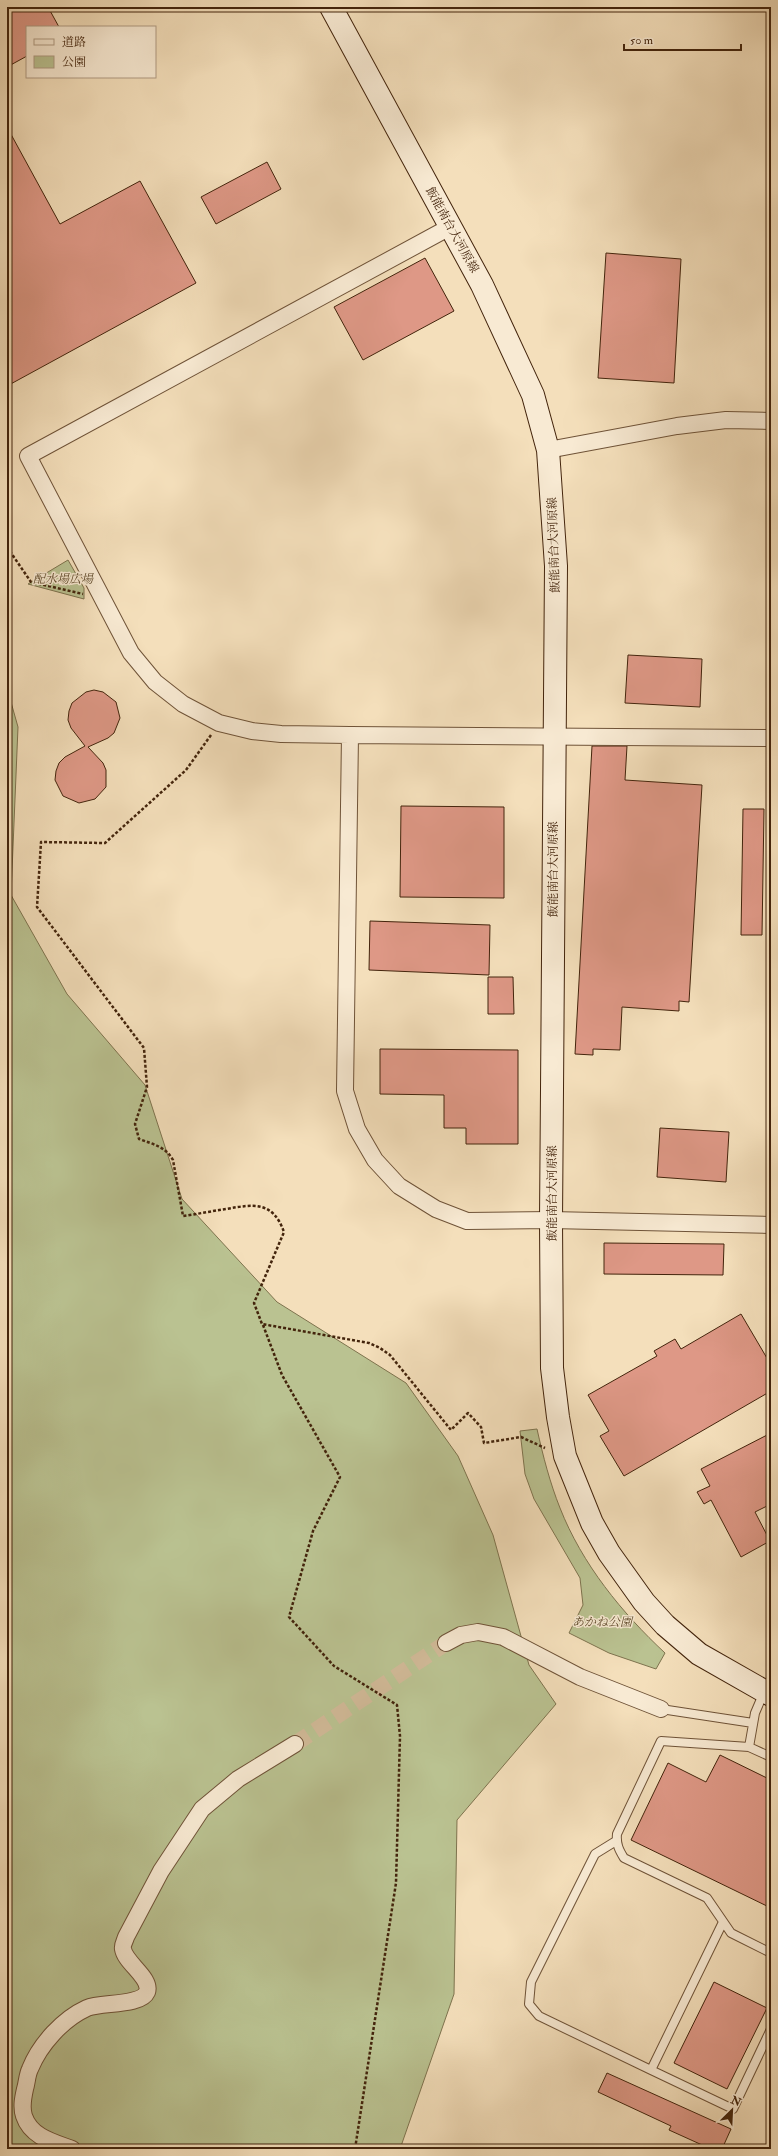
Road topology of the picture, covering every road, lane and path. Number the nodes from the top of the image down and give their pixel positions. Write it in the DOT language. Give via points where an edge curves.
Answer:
graph roads {
  1 [pos="331,7"];
  2 [pos="450,227"];
  3 [pos="771,421"];
  4 [pos="548,450"];
  5 [pos="7,547"];
  6 [pos="101,598"];
  7 [pos="219,723"];
  8 [pos="350,736"];
  9 [pos="554,737"];
  10 [pos="771,738"];
  11 [pos="551,1220"];
  12 [pos="771,1225"];
  13 [pos="262,1324"];
  14 [pos="521,1437"];
  15 [pos="446,1643"];
  16 [pos="768,1694"];
  17 [pos="661,1709"];
  18 [pos="753,1723"];
  19 [pos="295,1744"];
  20 [pos="750,1746"];
  21 [pos="757,1751"];
  22 [pos="771,1753"];
  23 [pos="771,1757"];
  24 [pos="616,1841"];
  25 [pos="723,1922"];
  26 [pos="771,1953"];
  27 [pos="771,2029"];
  28 [pos="651,2070"];
  29 [pos="72,2149"];
  30 [pos="355,2149"];
  1 -- 2 [label="street, 飯能南台大河原線"];
  2 -- 4 [label="street, 飯能南台大河原線" via="508,339 533,395"];
  2 -- 6 [label="street" via="28,456"];
  3 -- 4 [label="street" via="726,420 677,426"];
  4 -- 9 [label="street, 飯能南台大河原線" via="556,566"];
  5 -- 6 [label="path" via="31,582"];
  6 -- 7 [label="street" via="130,653 155,682 183,704"];
  7 -- 8 [label="street" via="252,731 281,734"];
  7 -- 13 [label="path" via="186,770 104,843 41,842 37,907 144,1048 147,1087 135,1124 139,1139 169,1152 173,1160 183,1216 249,1205 267,1209 279,1220 284,1232 254,1303"];
  8 -- 9 [label="street"];
  8 -- 11 [label="street" via="345,1091 357,1129 375,1160 399,1186 436,1209 467,1221"];
  9 -- 10 [label="street"];
  9 -- 11 [label="street, 飯能南台大河原線"];
  11 -- 12 [label="street"];
  11 -- 16 [label="street, 飯能南台大河原線" via="552,1368 558,1417 566,1456 592,1523 626,1579 665,1625 699,1654"];
  13 -- 14 [label="path" via="369,1343 390,1355 451,1430 468,1413 481,1427 484,1443"];
  13 -- 30 [label="path" via="282,1375 340,1477 313,1531 289,1616 334,1666 397,1705 400,1736 396,1883"];
  15 -- 17 [label="street" via="460,1635 478,1632 503,1637 580,1677"];
  16 -- 18 [label="lane" via="755,1713"];
  17 -- 18 [label="lane"];
  18 -- 20 [label="lane"];
  19 -- 29 [label="street" via="238,1779 202,1808 161,1871 126,1937 123,1948 126,1958 147,1984 147,1992 143,1998 133,2002 106,2003 88,2008 60,2027 38,2054 29,2070 22,2103 27,2125 36,2133"];
  20 -- 21 [label="lane"];
  20 -- 24 [label="lane" via="661,1741"];
  21 -- 22 [label="lane"];
  21 -- 23 [label="lane"];
  24 -- 25 [label="lane" via="624,1858 707,1898"];
  24 -- 28 [label="lane" via="595,1854 531,1982 529,2004 539,2016"];
  25 -- 26 [label="lane" via="730,1933"];
  25 -- 28 [label="lane"];
  27 -- 28 [label="lane" via="733,2109"];
}
